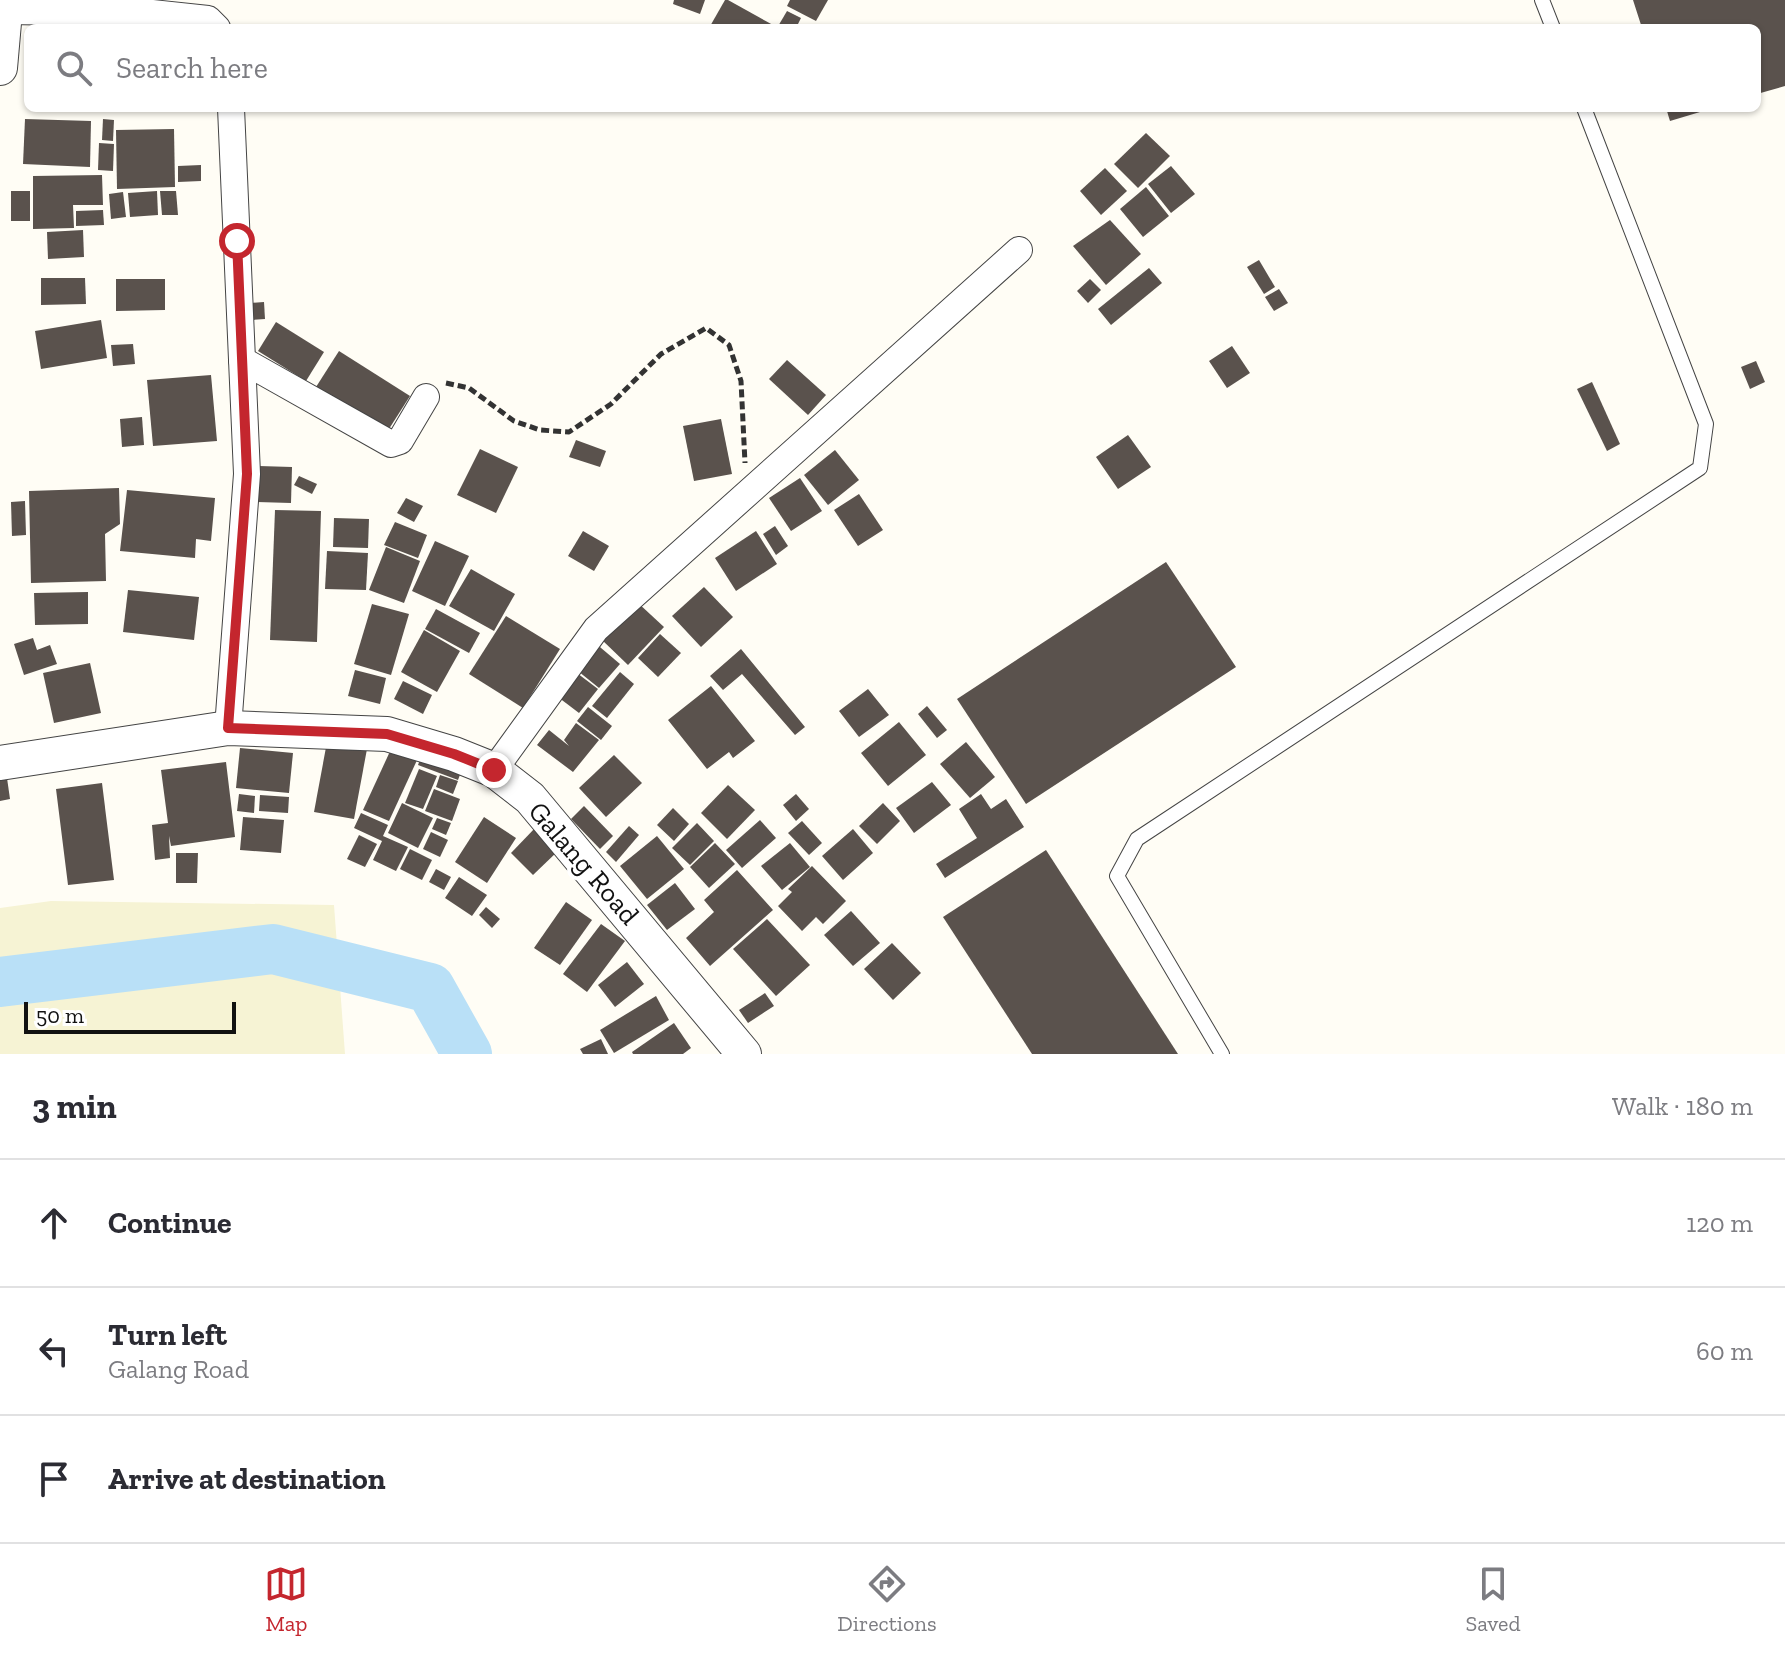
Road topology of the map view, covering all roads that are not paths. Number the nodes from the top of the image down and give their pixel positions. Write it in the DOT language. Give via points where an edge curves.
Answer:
graph roads {
  1 [pos="1542,0"];
  2 [pos="5,6"];
  3 [pos="213,24"];
  4 [pos="1551,24"];
  5 [pos="0,68"];
  6 [pos="231,112"];
  7 [pos="1586,112"];
  8 [pos="1019,250"];
  9 [pos="242,360"];
  10 [pos="426,397"];
  11 [pos="228,728"];
  12 [pos="0,763"];
  13 [pos="494,770"];
  14 [pos="744,1054"];
  15 [pos="1222,1054"];
  1 -- 4 [label="lane"];
  2 -- 3 [label="street" via="152,13 208,19"];
  2 -- 5 [label="street"];
  6 -- 9 [label="street"];
  7 -- 15 [label="lane" via="1706,424 1700,468 1137,839 1117,876"];
  8 -- 13 [label="street" via="596,629"];
  9 -- 10 [label="street" via="391,444 400,441"];
  9 -- 11 [label="street" via="247,474"];
  11 -- 12 [label="street, Galang Road"];
  11 -- 13 [label="street, Galang Road" via="387,734"];
  13 -- 14 [label="street, Galang Road" via="530,798"];
}
